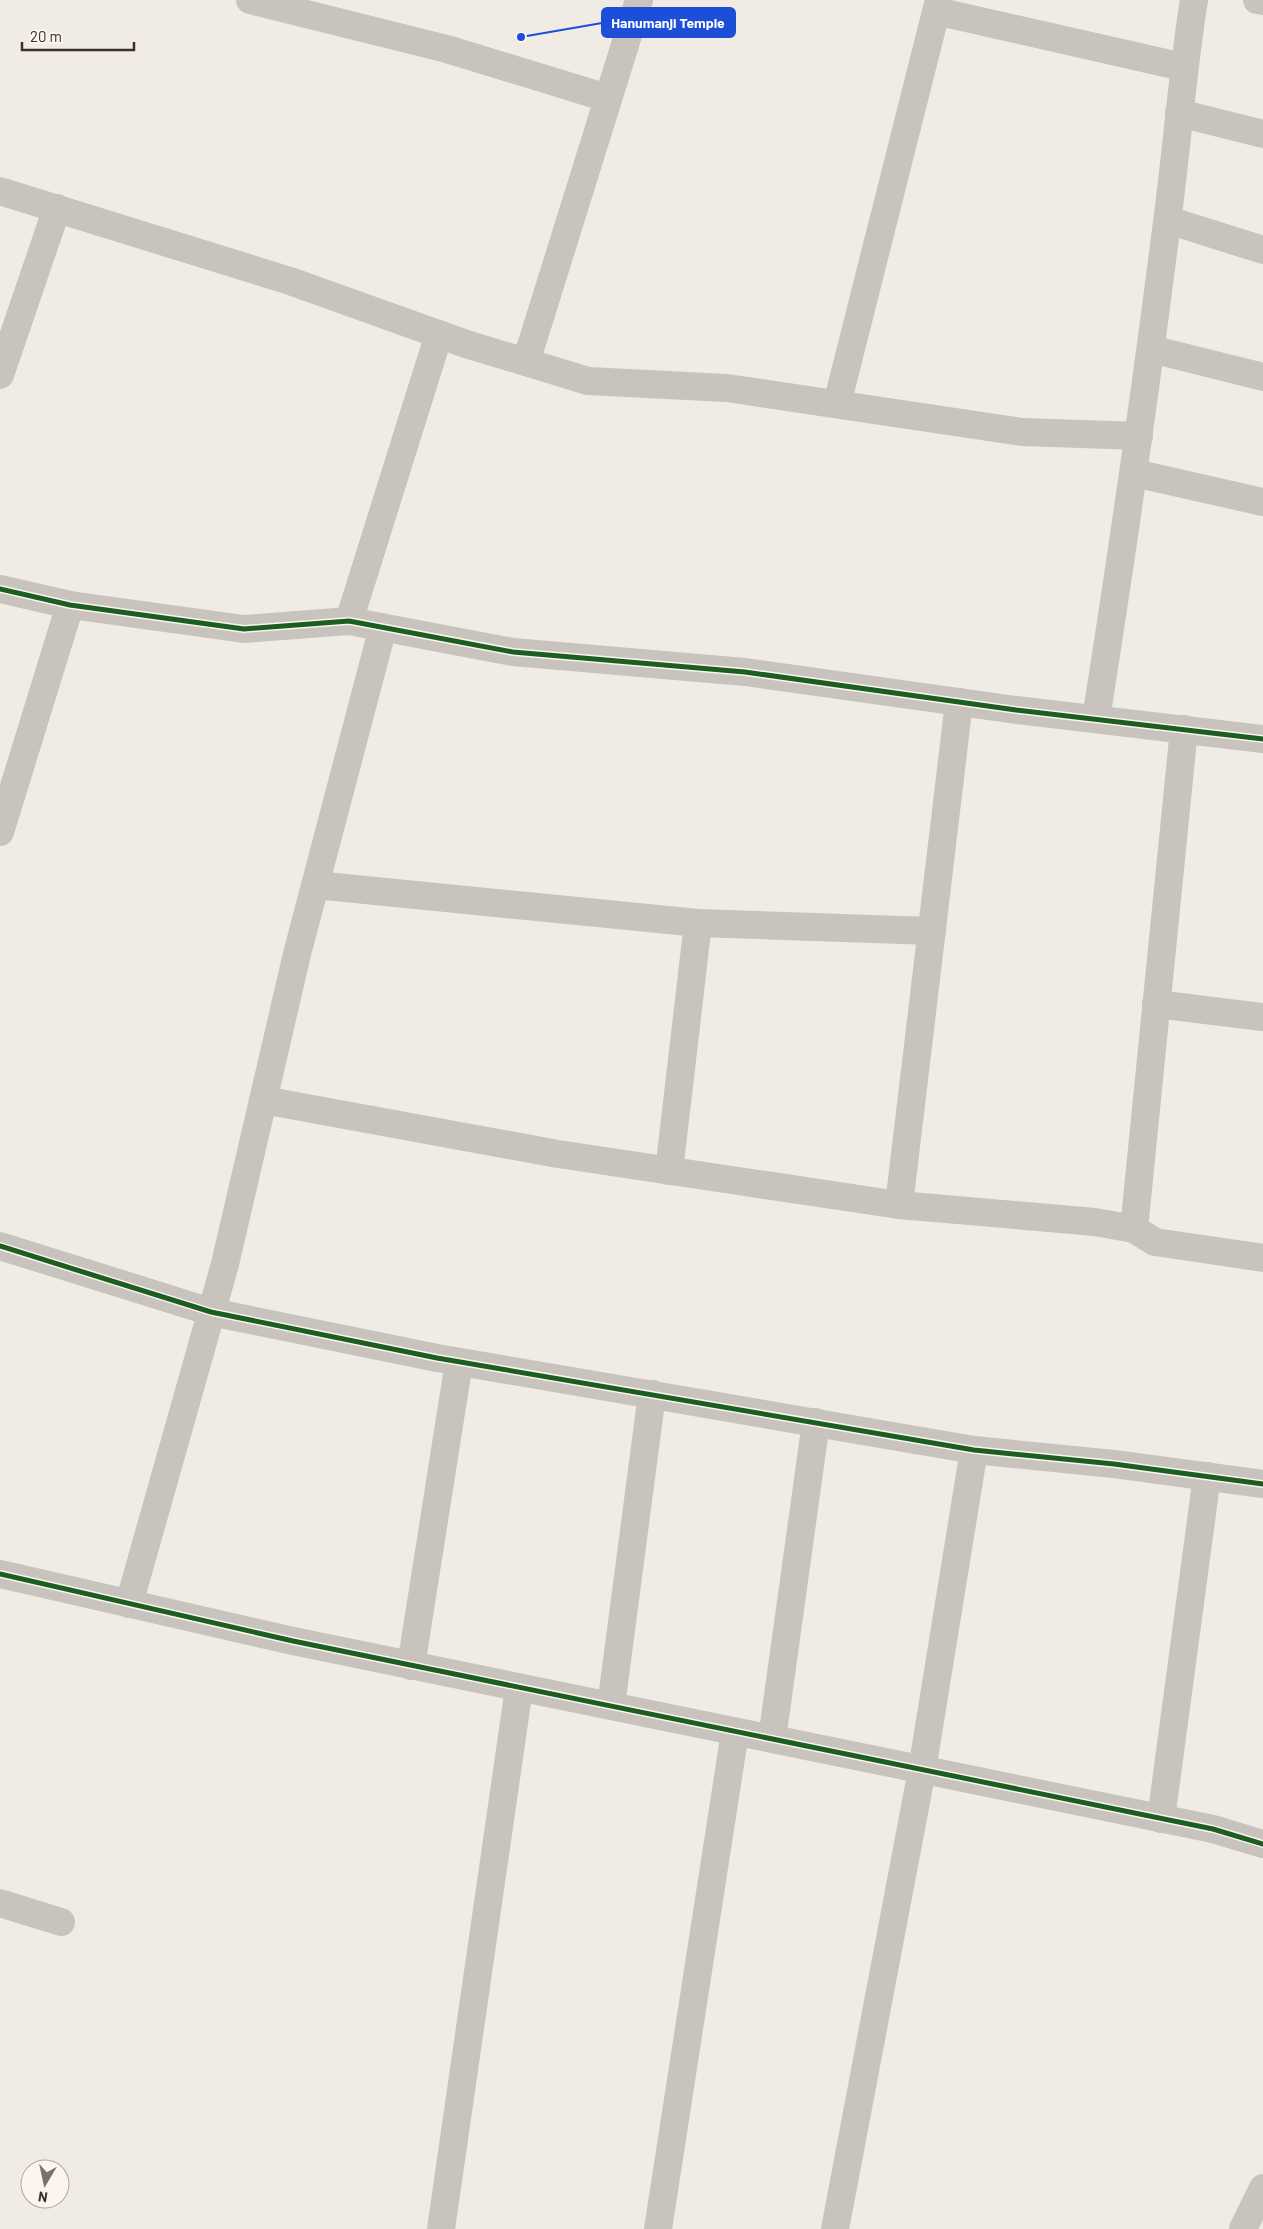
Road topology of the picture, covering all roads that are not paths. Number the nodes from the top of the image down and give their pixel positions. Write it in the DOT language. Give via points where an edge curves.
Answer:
graph roads {
  1 [pos="250,0"];
  2 [pos="639,0"];
  3 [pos="1194,0"];
  4 [pos="1257,0"];
  5 [pos="1263,1"];
  6 [pos="288,4"];
  7 [pos="937,6"];
  8 [pos="1183,67"];
  9 [pos="607,98"];
  10 [pos="1179,113"];
  11 [pos="1263,134"];
  12 [pos="0,191"];
  13 [pos="57,208"];
  14 [pos="1168,220"];
  15 [pos="1263,250"];
  16 [pos="439,334"];
  17 [pos="1151,350"];
  18 [pos="526,362"];
  19 [pos="0,375"];
  20 [pos="1263,377"];
  21 [pos="837,404"];
  22 [pos="1139,436"];
  23 [pos="1134,474"];
  24 [pos="1263,502"];
  25 [pos="0,589"];
  26 [pos="70,605"];
  27 [pos="350,621"];
  28 [pos="383,627"];
  29 [pos="960,702"];
  30 [pos="1096,719"];
  31 [pos="1184,729"];
  32 [pos="1263,739"];
  33 [pos="0,832"];
  34 [pos="315,885"];
  35 [pos="698,923"];
  36 [pos="932,931"];
  37 [pos="1156,1004"];
  38 [pos="1263,1017"];
  39 [pos="263,1100"];
  40 [pos="669,1171"];
  41 [pos="899,1205"];
  42 [pos="1134,1229"];
  43 [pos="0,1246"];
  44 [pos="1263,1258"];
  45 [pos="211,1312"];
  46 [pos="460,1362"];
  47 [pos="652,1394"];
  48 [pos="816,1422"];
  49 [pos="974,1450"];
  50 [pos="1207,1476"];
  51 [pos="1263,1484"];
  52 [pos="0,1574"];
  53 [pos="129,1604"];
  54 [pos="411,1666"];
  55 [pos="519,1688"];
  56 [pos="611,1706"];
  57 [pos="735,1732"];
  58 [pos="772,1739"];
  59 [pos="922,1770"];
  60 [pos="1161,1819"];
  61 [pos="1263,1844"];
  62 [pos="0,1903"];
  63 [pos="61,1922"];
  64 [pos="448,2227"];
  65 [pos="658,2229"];
  66 [pos="834,2229"];
  1 -- 6 [label="street"];
  2 -- 9 [label="street"];
  3 -- 8 [label="street"];
  4 -- 5 [label="street"];
  6 -- 9 [label="street"];
  7 -- 8 [label="street"];
  7 -- 21 [label="street"];
  8 -- 10 [label="street"];
  9 -- 18 [label="street"];
  10 -- 11 [label="street"];
  10 -- 14 [label="street"];
  12 -- 13 [label="street"];
  13 -- 16 [label="street" via="290,281"];
  13 -- 19 [label="street"];
  14 -- 15 [label="street"];
  14 -- 17 [label="street"];
  16 -- 18 [label="street"];
  16 -- 27 [label="street"];
  17 -- 20 [label="street"];
  17 -- 22 [label="street"];
  18 -- 21 [label="street" via="588,381 727,388"];
  21 -- 22 [label="street" via="1022,432"];
  22 -- 23 [label="street"];
  23 -- 24 [label="street"];
  23 -- 30 [label="street"];
  25 -- 26 [label="street"];
  26 -- 27 [label="street" via="244,628"];
  26 -- 33 [label="street"];
  27 -- 28 [label="street"];
  28 -- 29 [label="street" via="513,652 744,672"];
  28 -- 34 [label="street"];
  29 -- 30 [label="street"];
  29 -- 36 [label="street"];
  30 -- 31 [label="street"];
  31 -- 32 [label="street"];
  31 -- 37 [label="street"];
  34 -- 35 [label="street"];
  34 -- 39 [label="street"];
  35 -- 36 [label="street"];
  35 -- 40 [label="street"];
  36 -- 41 [label="street"];
  37 -- 38 [label="street"];
  37 -- 42 [label="street"];
  39 -- 40 [label="street"];
  39 -- 45 [label="street"];
  40 -- 41 [label="street"];
  41 -- 42 [label="street" via="1042,1216"];
  42 -- 44 [label="street" via="1155,1242"];
  43 -- 45 [label="street"];
  45 -- 46 [label="street"];
  45 -- 53 [label="street"];
  46 -- 47 [label="street"];
  46 -- 54 [label="street"];
  47 -- 48 [label="street"];
  47 -- 56 [label="street"];
  48 -- 49 [label="street"];
  48 -- 58 [label="street"];
  49 -- 50 [label="street"];
  49 -- 59 [label="street"];
  50 -- 51 [label="street"];
  50 -- 60 [label="street"];
  52 -- 53 [label="street"];
  53 -- 54 [label="street"];
  54 -- 55 [label="street"];
  55 -- 56 [label="street"];
  55 -- 64 [label="street"];
  56 -- 57 [label="street"];
  57 -- 58 [label="street"];
  57 -- 65 [label="street"];
  58 -- 59 [label="street"];
  59 -- 60 [label="street"];
  59 -- 66 [label="street"];
  60 -- 61 [label="street"];
  62 -- 63 [label="street"];
}
